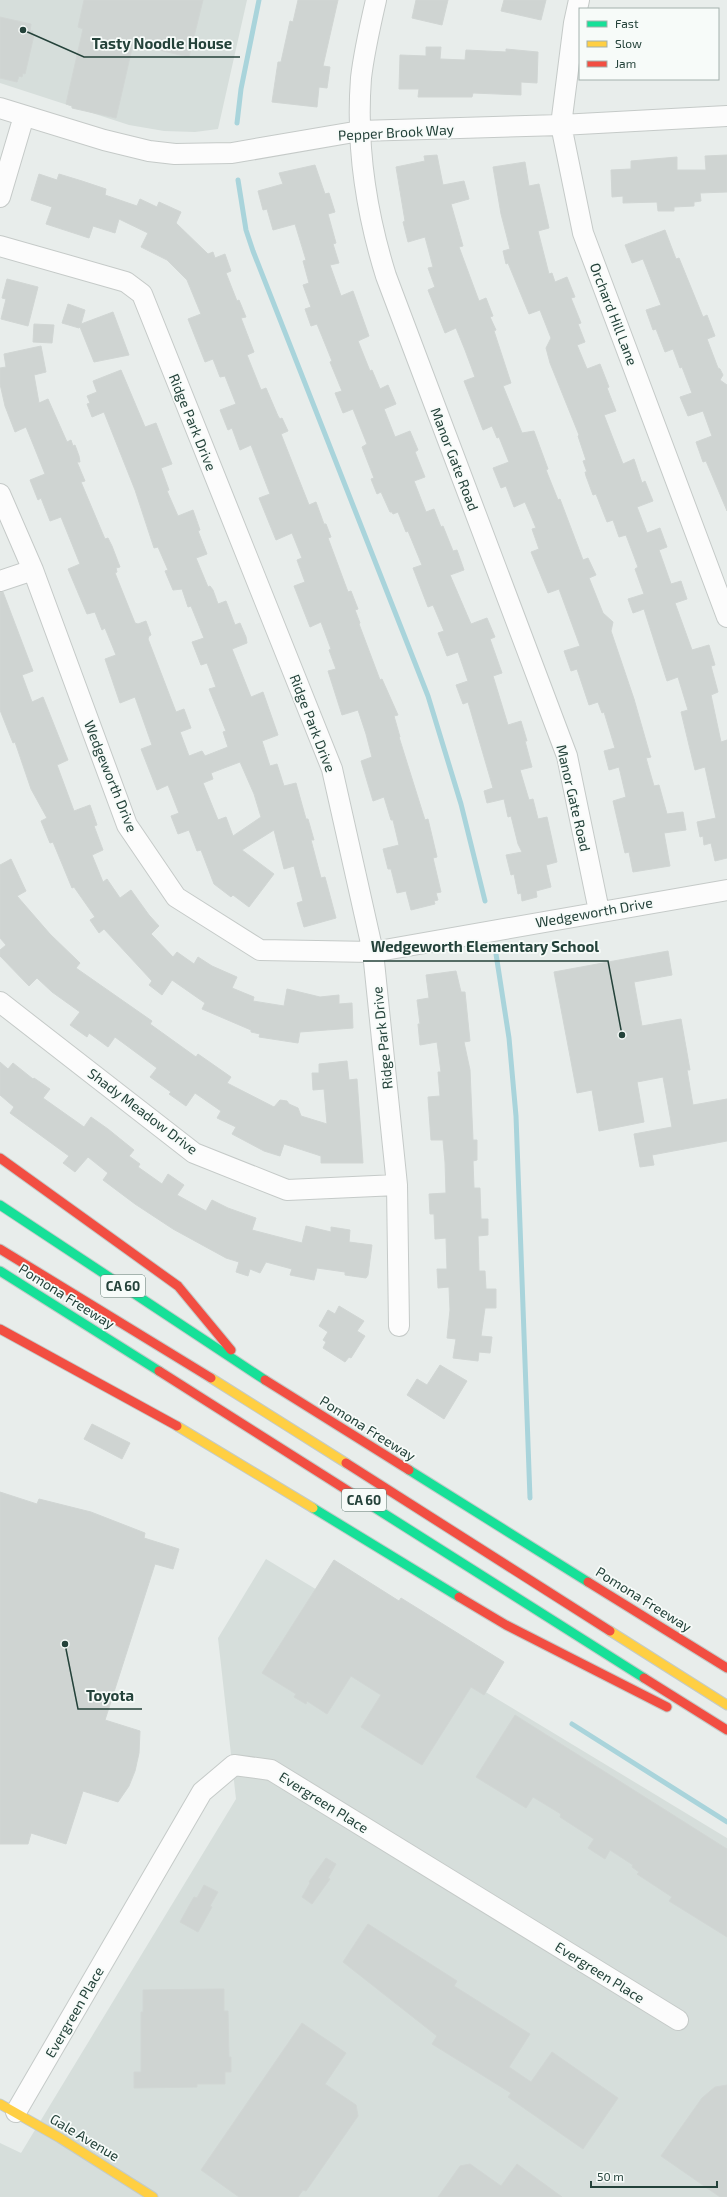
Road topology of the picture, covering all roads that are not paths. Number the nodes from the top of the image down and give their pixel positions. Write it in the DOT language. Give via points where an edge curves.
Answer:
graph roads {
  1 [pos="376,0"];
  2 [pos="579,0"];
  3 [pos="0,108"];
  4 [pos="24,116"];
  5 [pos="727,116"];
  6 [pos="561,125"];
  7 [pos="360,131"];
  8 [pos="0,197"];
  9 [pos="0,246"];
  10 [pos="0,494"];
  11 [pos="33,570"];
  12 [pos="0,581"];
  13 [pos="727,617"];
  14 [pos="727,890"];
  15 [pos="599,912"];
  16 [pos="372,952"];
  17 [pos="0,1002"];
  18 [pos="0,1158"];
  19 [pos="397,1185"];
  20 [pos="0,1205"];
  21 [pos="0,1249"];
  22 [pos="0,1271"];
  23 [pos="399,1326"];
  24 [pos="0,1329"];
  25 [pos="246,1368"];
  26 [pos="727,1668"];
  27 [pos="727,1705"];
  28 [pos="677,1712"];
  29 [pos="691,1719"];
  30 [pos="727,1730"];
  31 [pos="727,1737"];
  32 [pos="678,2020"];
  33 [pos="8,2108"];
  34 [pos="153,2197"];
  1 -- 7 [label="street, Manor Gate Road" via="362,77"];
  2 -- 6 [label="street, Orchard Hill Lane"];
  3 -- 4 [label="street, Pepper Brook Way"];
  4 -- 7 [label="street, Pepper Brook Way" via="104,140 149,151 175,154 232,153"];
  4 -- 8 [label="street"];
  5 -- 6 [label="street, Pepper Brook Way"];
  6 -- 7 [label="street, Pepper Brook Way"];
  6 -- 13 [label="street, Orchard Hill Lane" via="583,233"];
  7 -- 15 [label="street, Manor Gate Road" via="363,177 376,244 567,756"];
  9 -- 16 [label="street, Ridge Park Drive" via="126,282 142,294 332,769"];
  10 -- 11 [label="street, Wedgeworth Drive"];
  11 -- 12 [label="street"];
  11 -- 16 [label="street, Wedgeworth Drive" via="127,825 176,897 260,950"];
  14 -- 15 [label="street, Wedgeworth Drive"];
  15 -- 16 [label="street, Wedgeworth Drive"];
  16 -- 19 [label="street, Ridge Park Drive"];
  17 -- 19 [label="street, Shady Meadow Drive" via="194,1152 287,1190"];
  18 -- 25 [label="main road" via="178,1286"];
  19 -- 23 [label="street, Ridge Park Drive"];
  20 -- 25 [label="main road, Pomona Freeway / CA 60"];
  21 -- 27 [label="main road" via="162,1347"];
  22 -- 30 [label="main road, Pomona Freeway / CA 60"];
  24 -- 28 [label="main road" via="165,1419 506,1625"];
  25 -- 26 [label="main road, Pomona Freeway / CA 60"];
  29 -- 31 [label="main road"];
  32 -- 33 [label="street, Evergreen Place" via="272,1770 234,1765 202,1792"];
  33 -- 34 [label="main road, Gale Avenue"];
}
